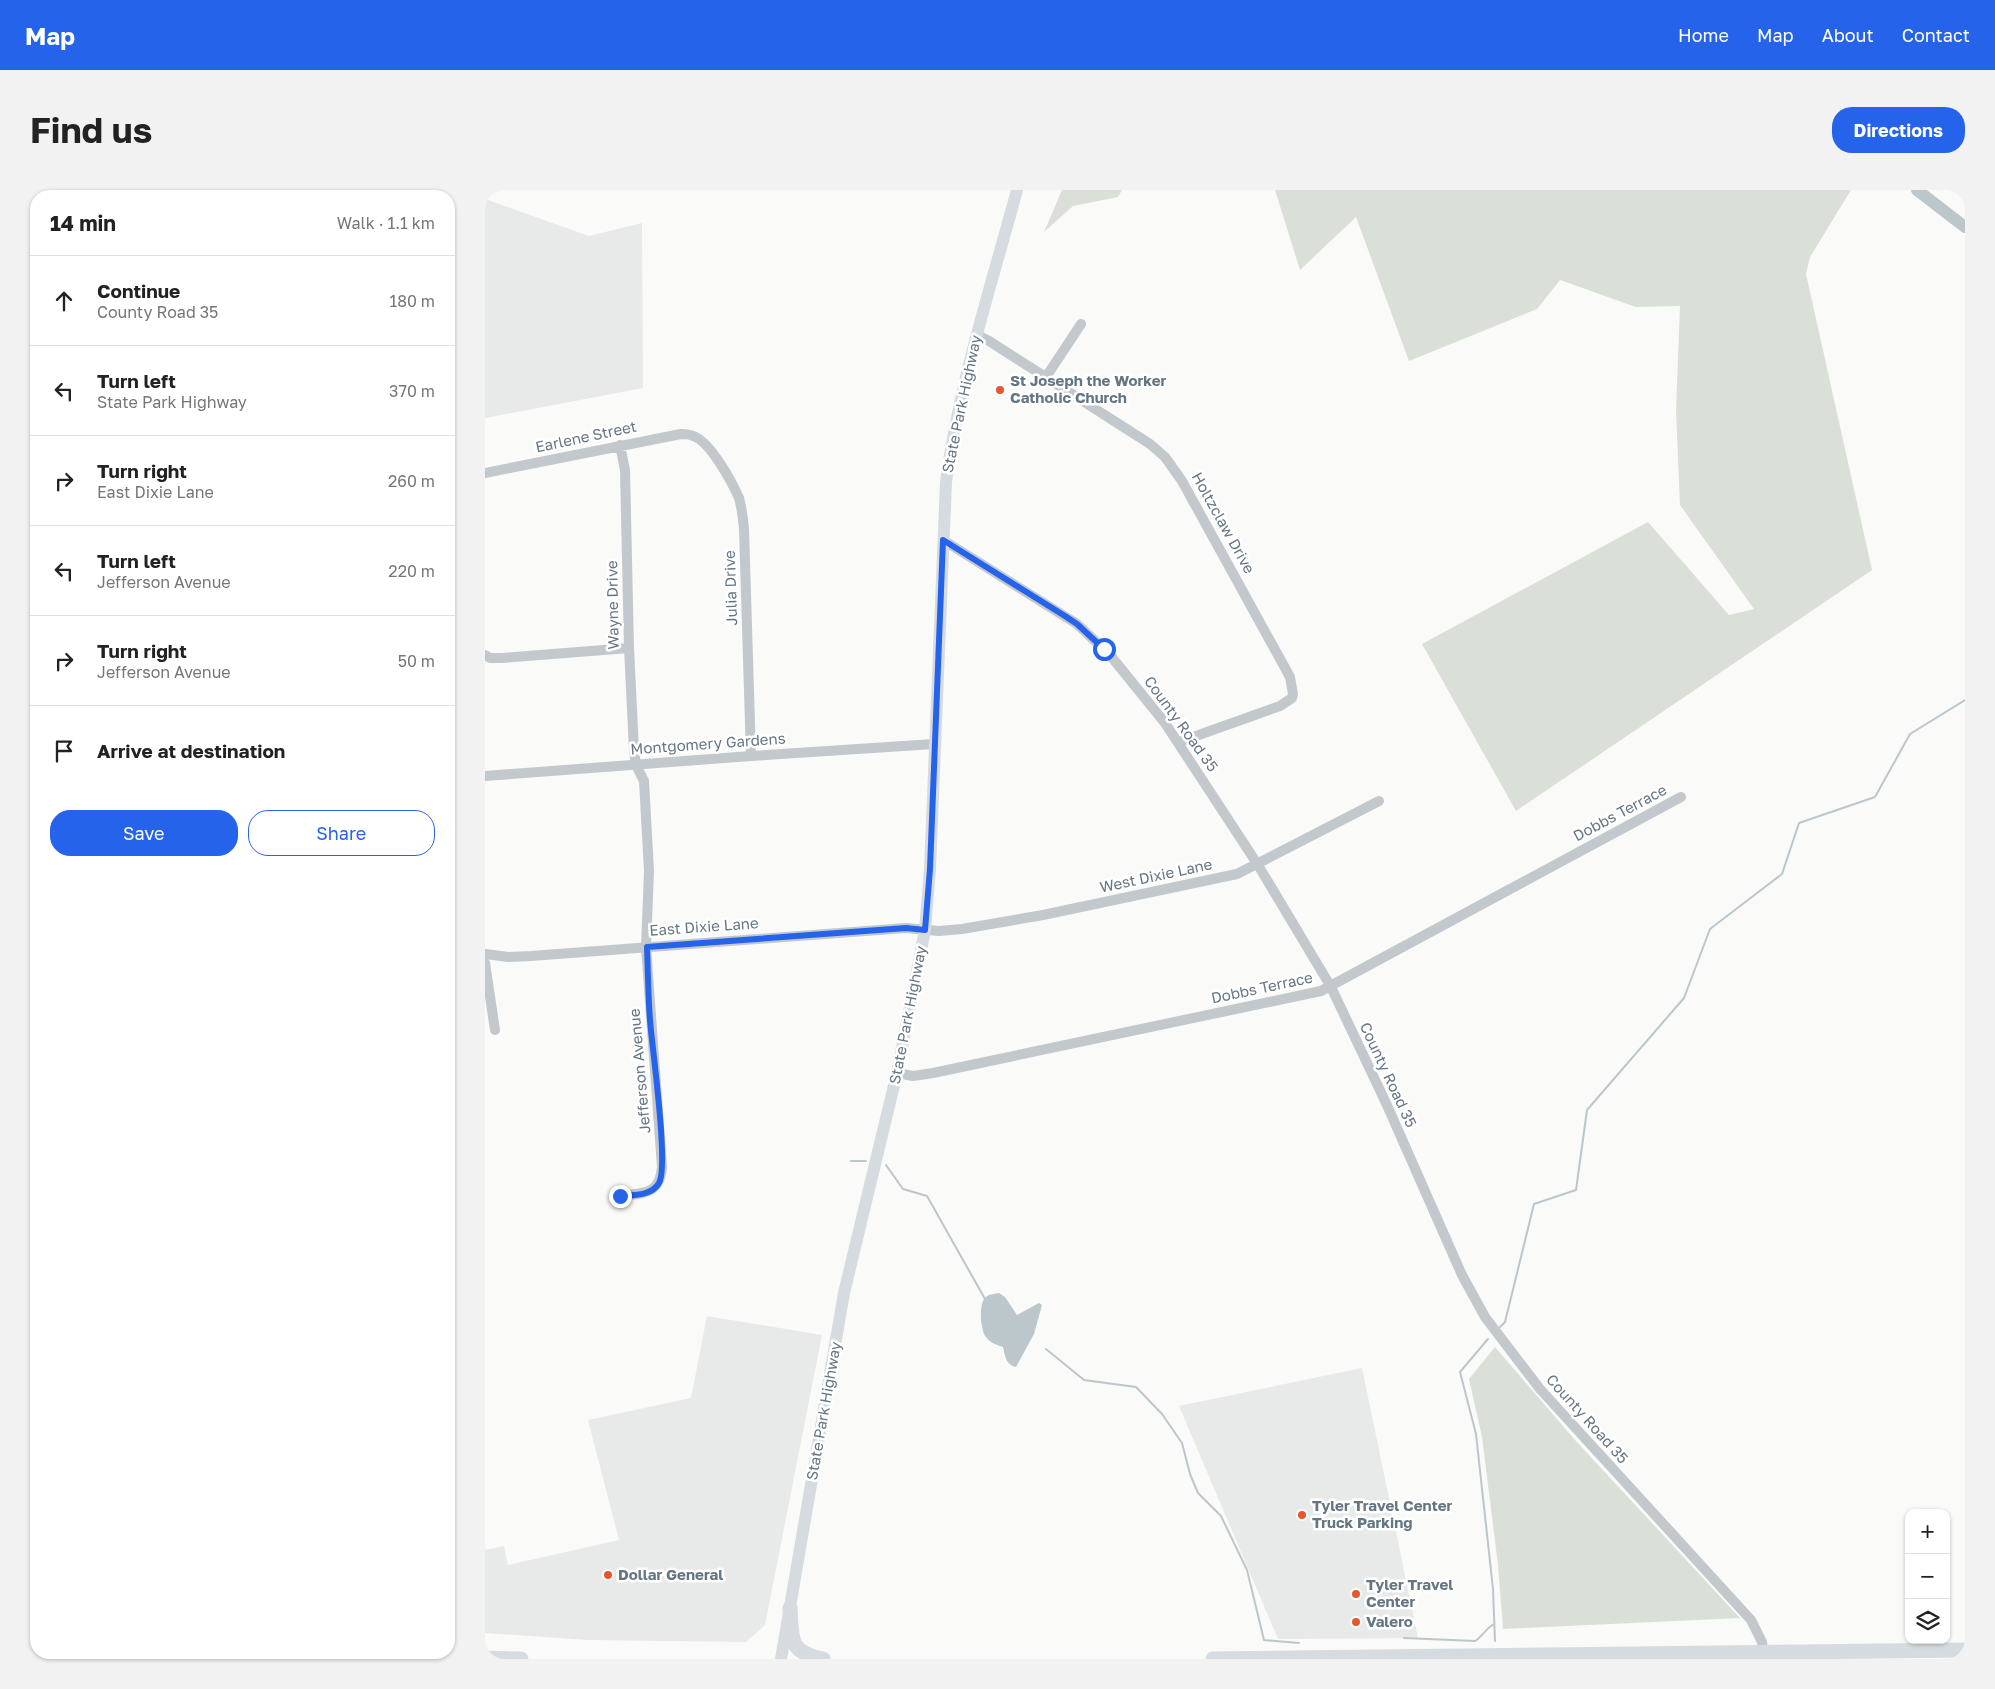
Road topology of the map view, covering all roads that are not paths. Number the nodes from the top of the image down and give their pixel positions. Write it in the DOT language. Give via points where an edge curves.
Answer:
graph roads {
  1 [pos="1017,190"];
  2 [pos="1081,324"];
  3 [pos="977,335"];
  4 [pos="1046,377"];
  5 [pos="694,436"];
  6 [pos="620,445"];
  7 [pos="485,473"];
  8 [pos="943,540"];
  9 [pos="629,648"];
  10 [pos="485,654"];
  11 [pos="1179,742"];
  12 [pos="934,744"];
  13 [pos="751,756"];
  14 [pos="636,765"];
  15 [pos="485,776"];
  16 [pos="1681,797"];
  17 [pos="1379,801"];
  18 [pos="1258,865"];
  19 [pos="925,930"];
  20 [pos="647,947"];
  21 [pos="485,954"];
  22 [pos="485,963"];
  23 [pos="1331,987"];
  24 [pos="495,1030"];
  25 [pos="897,1073"];
  26 [pos="620,1196"];
  27 [pos="790,1608"];
  28 [pos="1965,1650"];
  29 [pos="1841,1655"];
  30 [pos="1764,1656"];
  31 [pos="485,1658"];
  32 [pos="1311,1658"];
  33 [pos="521,1659"];
  34 [pos="781,1659"];
  35 [pos="823,1659"];
  36 [pos="1213,1659"];
  1 -- 3 [label="main road, State Park Highway"];
  2 -- 4 [label="street"];
  3 -- 4 [label="street, Holtzclaw Drive"];
  3 -- 8 [label="main road, State Park Highway" via="952,436"];
  4 -- 11 [label="street, Holtzclaw Drive" via="1150,444 1171,464 1290,677 1293,694 1288,702"];
  5 -- 6 [label="street, Earlene Street" via="681,434"];
  5 -- 13 [label="street, Julia Drive" via="711,450 739,499 742,513"];
  6 -- 7 [label="street, Earlene Street"];
  6 -- 9 [label="street, Wayne Drive" via="625,470"];
  8 -- 11 [label="street, County Road 35" via="1083,629 1110,655"];
  8 -- 12 [label="main road, State Park Highway"];
  9 -- 10 [label="street" via="503,658 490,658"];
  9 -- 14 [label="street, Wayne Drive"];
  11 -- 18 [label="street, County Road 35"];
  12 -- 13 [label="street, Montgomery Gardens"];
  12 -- 19 [label="main road, State Park Highway"];
  13 -- 14 [label="street, Montgomery Gardens"];
  14 -- 15 [label="street, Montgomery Gardens"];
  14 -- 20 [label="street, Jefferson Avenue" via="644,781 649,862"];
  16 -- 23 [label="street, Dobbs Terrace"];
  17 -- 18 [label="street, West Dixie Lane"];
  18 -- 19 [label="street, West Dixie Lane" via="1229,876 1043,914 951,931"];
  18 -- 23 [label="street, County Road 35"];
  19 -- 20 [label="street, East Dixie Lane" via="906,928"];
  19 -- 25 [label="main road, State Park Highway"];
  20 -- 21 [label="street, East Dixie Lane" via="508,957"];
  20 -- 26 [label="street, Jefferson Avenue" via="661,1175 653,1189"];
  22 -- 24 [label="street"];
  23 -- 25 [label="street, Dobbs Terrace" via="933,1073 913,1076"];
  23 -- 30 [label="street, County Road 35" via="1462,1275 1485,1317 1540,1389 1751,1620 1762,1642"];
  25 -- 27 [label="main road, State Park Highway" via="844,1293"];
  27 -- 34 [label="main road, State Park Highway"];
  27 -- 35 [label="highway" via="792,1638 796,1647 806,1655"];
  28 -- 29 [label="highway"];
  29 -- 30 [label="highway"];
  30 -- 32 [label="highway"];
  31 -- 33 [label="highway"];
  32 -- 36 [label="highway"];
}
